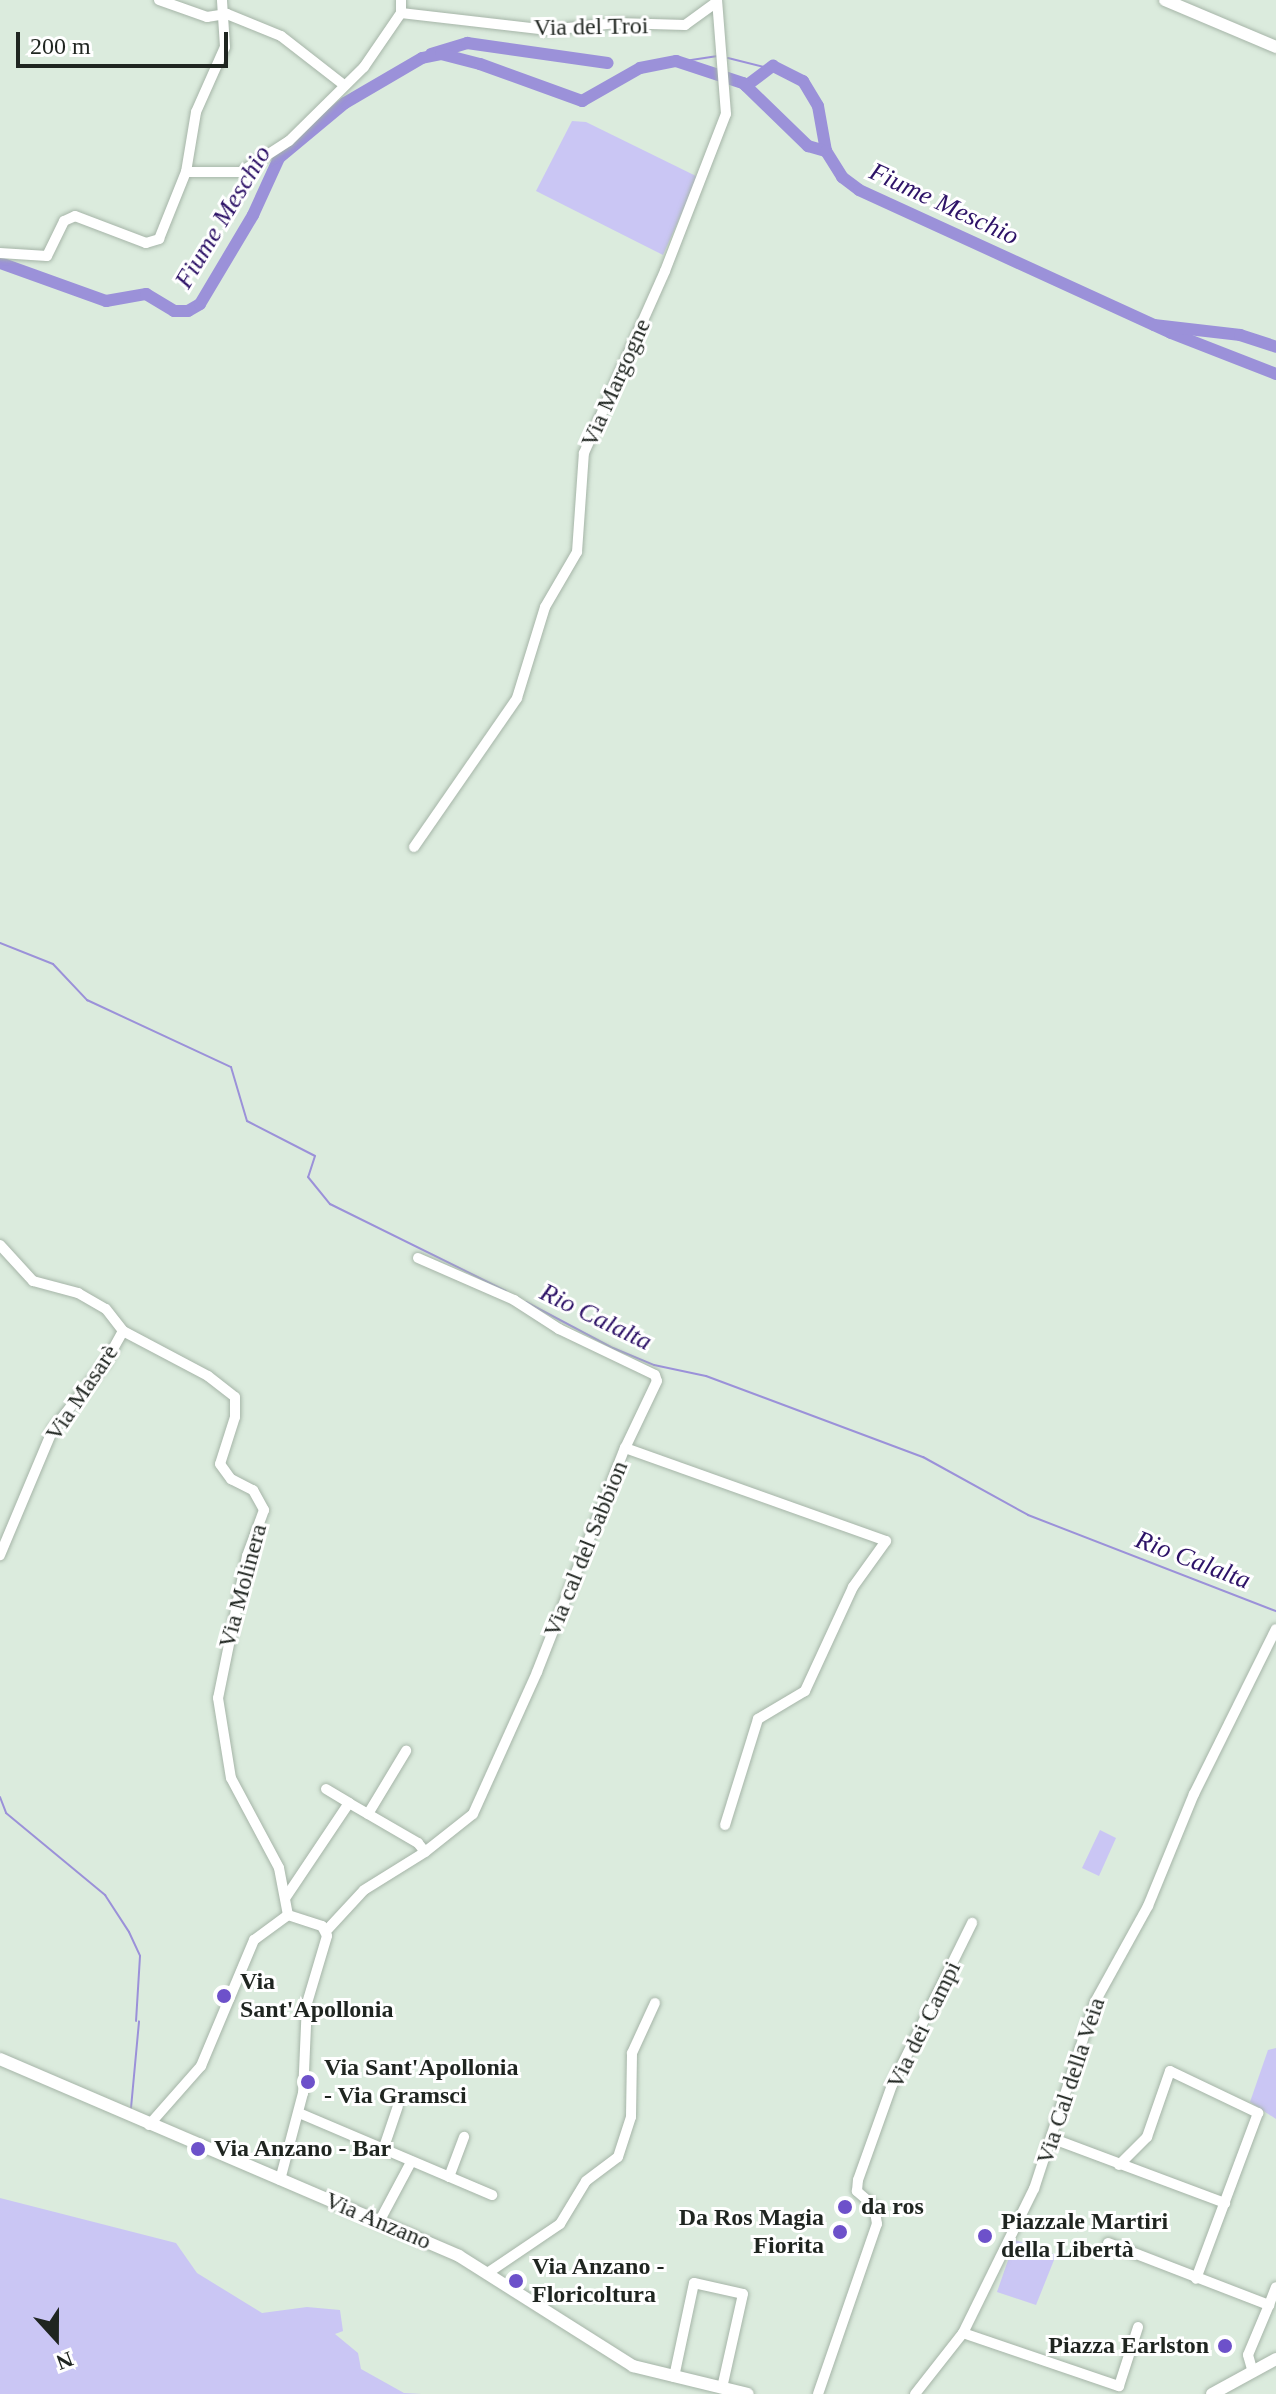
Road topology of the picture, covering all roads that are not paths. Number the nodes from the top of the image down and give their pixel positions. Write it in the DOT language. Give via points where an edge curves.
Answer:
graph roads {
  1 [pos="159,0"];
  2 [pos="222,0"];
  3 [pos="401,0"];
  4 [pos="1165,0"];
  5 [pos="716,2"];
  6 [pos="401,13"];
  7 [pos="223,14"];
  8 [pos="1276,47"];
  9 [pos="344,85"];
  10 [pos="186,172"];
  11 [pos="0,253"];
  12 [pos="414,847"];
  13 [pos="0,1245"];
  14 [pos="418,1258"];
  15 [pos="123,1331"];
  16 [pos="625,1448"];
  17 [pos="0,1555"];
  18 [pos="1276,1629"];
  19 [pos="406,1751"];
  20 [pos="326,1789"];
  21 [pos="349,1803"];
  22 [pos="368,1814"];
  23 [pos="725,1825"];
  24 [pos="425,1852"];
  25 [pos="286,1897"];
  26 [pos="288,1915"];
  27 [pos="972,1923"];
  28 [pos="327,1930"];
  29 [pos="655,2003"];
  30 [pos="0,2059"];
  31 [pos="398,2106"];
  32 [pos="299,2113"];
  33 [pos="149,2125"];
  34 [pos="464,2137"];
  35 [pos="1051,2138"];
  36 [pos="383,2150"];
  37 [pos="411,2162"];
  38 [pos="1119,2165"];
  39 [pos="449,2177"];
  40 [pos="280,2180"];
  41 [pos="492,2195"];
  42 [pos="1225,2203"];
  43 [pos="379,2222"];
  44 [pos="1108,2243"];
  45 [pos="489,2272"];
  46 [pos="1196,2279"];
  47 [pos="1276,2287"];
  48 [pos="1269,2305"];
  49 [pos="1138,2327"];
  50 [pos="963,2333"];
  51 [pos="1264,2365"];
  52 [pos="674,2377"];
  53 [pos="1240,2379"];
  54 [pos="715,2389"];
  55 [pos="1121,2390"];
  56 [pos="748,2394"];
  57 [pos="818,2394"];
  58 [pos="915,2394"];
  59 [pos="1212,2394"];
  60 [pos="1222,2394"];
  1 -- 7 [label="street" via="207,17"];
  2 -- 7 [label="street"];
  3 -- 6 [label="street"];
  4 -- 8 [label="main road"];
  5 -- 6 [label="street, Via del Troi" via="685,25 617,23 528,30"];
  5 -- 12 [label="street, Via Margogne" via="726,114 584,453 577,552 545,607 517,698"];
  6 -- 9 [label="street" via="364,67"];
  7 -- 9 [label="street" via="281,36"];
  7 -- 10 [label="street" via="225,47 191,129"];
  9 -- 10 [label="street" via="289,141 241,172"];
  10 -- 11 [label="street" via="153,243 75,216 64,221 47,256"];
  13 -- 15 [label="street, Via Masarè" via="33,1281 78,1293 106,1309"];
  14 -- 16 [label="street" via="514,1300 559,1329 655,1375 657,1381"];
  15 -- 17 [label="street, Via Masarè" via="53,1429"];
  15 -- 25 [label="street, Via Molinera" via="208,1376 235,1397 235,1417 220,1464 231,1479 253,1490 264,1510 247,1556 218,1698 231,1778 273,1855"];
  16 -- 23 [label="street, Via cal del Sabbion" via="886,1541 853,1587 805,1691 758,1719"];
  16 -- 24 [label="street, Via cal del Sabbion" via="537,1672 473,1814"];
  18 -- 35 [label="street, Via Cal della Veia" via="1198,1785 1148,1906 1095,2002"];
  19 -- 22 [label="street"];
  20 -- 21 [label="street"];
  21 -- 22 [label="street"];
  21 -- 25 [label="street"];
  22 -- 24 [label="street"];
  24 -- 28 [label="street" via="364,1890"];
  25 -- 26 [label="street, Via Molinera"];
  26 -- 28 [label="street"];
  26 -- 33 [label="street" via="267,1927 250,1947 201,2066"];
  27 -- 57 [label="street, Via dei Campi" via="892,2085 858,2180 857,2191 874,2206 877,2224"];
  28 -- 32 [label="street" via="307,2003"];
  29 -- 45 [label="street" via="632,2053 631,2117 618,2157 586,2181 560,2224"];
  30 -- 33 [label="main road, Via Anzano"];
  31 -- 36 [label="street"];
  32 -- 36 [label="street"];
  32 -- 40 [label="street"];
  33 -- 40 [label="main road, Via Anzano"];
  34 -- 39 [label="street"];
  35 -- 38 [label="street"];
  35 -- 50 [label="street, Via Cal della Veia" via="1034,2189"];
  36 -- 37 [label="street"];
  37 -- 39 [label="street"];
  37 -- 43 [label="street"];
  38 -- 42 [label="street"];
  38 -- 42 [label="street" via="1147,2137 1170,2071 1258,2113"];
  39 -- 41 [label="street"];
  40 -- 43 [label="main road, Via Anzano"];
  42 -- 46 [label="street"];
  43 -- 45 [label="main road, Via Anzano"];
  44 -- 46 [label="street"];
  45 -- 52 [label="main road, Via Anzano" via="626,2361"];
  46 -- 48 [label="street"];
  47 -- 48 [label="street"];
  48 -- 51 [label="street" via="1248,2360"];
  49 -- 55 [label="street"];
  50 -- 55 [label="street"];
  50 -- 58 [label="street, Via Cal della Veia"];
  51 -- 53 [label="main road"];
  52 -- 54 [label="main road, Via Anzano"];
  52 -- 54 [label="street" via="694,2283 743,2294"];
  53 -- 59 [label="main road"];
  53 -- 60 [label="main road"];
  54 -- 56 [label="main road, Via Anzano"];
}
